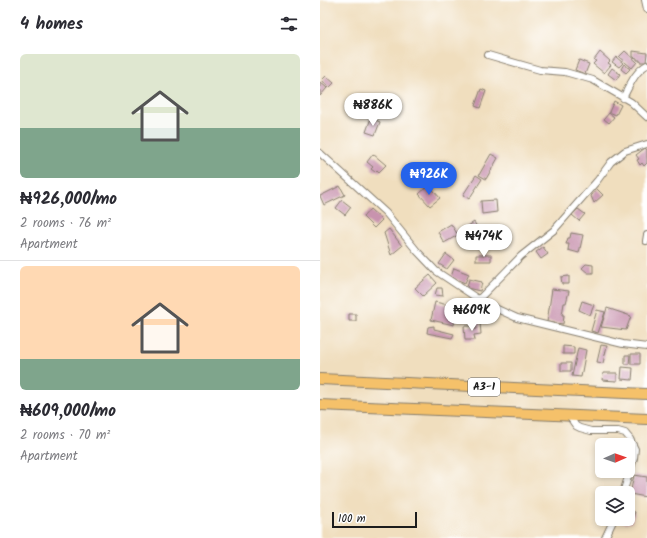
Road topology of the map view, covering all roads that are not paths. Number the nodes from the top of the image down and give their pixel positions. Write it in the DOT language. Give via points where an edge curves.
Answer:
graph roads {
  1 [pos="645,0"];
  2 [pos="647,9"];
  3 [pos="488,55"];
  4 [pos="647,65"];
  5 [pos="623,98"];
  6 [pos="647,116"];
  7 [pos="647,144"];
  8 [pos="320,153"];
  9 [pos="479,299"];
  10 [pos="647,348"];
  11 [pos="320,380"];
  12 [pos="647,394"];
  13 [pos="320,406"];
  14 [pos="569,416"];
  15 [pos="647,419"];
  16 [pos="624,486"];
  17 [pos="611,526"];
  18 [pos="606,538"];
  1 -- 2 [label="street"];
  3 -- 5 [label="street" via="540,70 565,72 593,80"];
  4 -- 5 [label="street" via="636,76"];
  5 -- 6 [label="street"];
  7 -- 9 [label="street" via="625,151 611,162 554,230 521,256"];
  8 -- 9 [label="street" via="386,213 436,271"];
  9 -- 10 [label="street" via="517,318"];
  11 -- 12 [label="highway, A3-1"];
  13 -- 14 [label="highway, A3-1"];
  14 -- 15 [label="highway, A3-1"];
  14 -- 16 [label="street" via="580,428 591,431 618,431 625,433 630,439 635,449 634,458"];
  17 -- 18 [label="street"];
}
